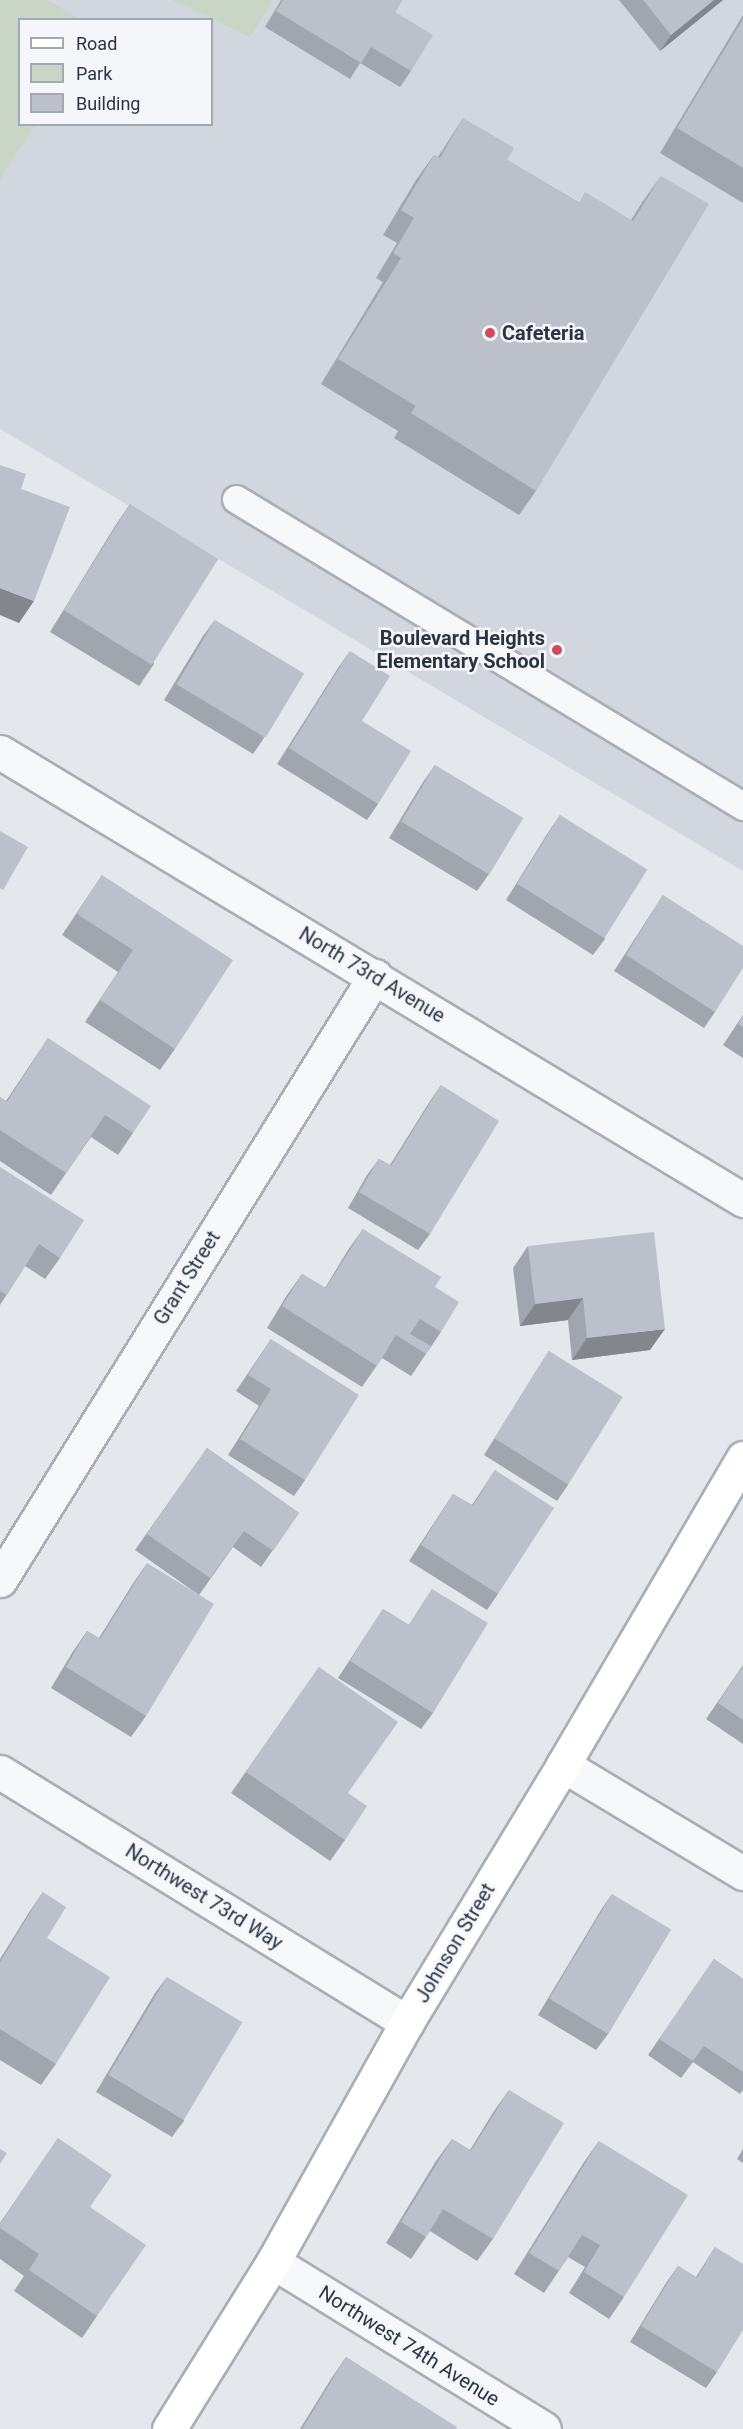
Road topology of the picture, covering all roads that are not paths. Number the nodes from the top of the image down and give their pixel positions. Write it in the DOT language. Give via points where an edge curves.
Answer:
graph roads {
  1 [pos="236,499"];
  2 [pos="0,752"];
  3 [pos="743,806"];
  4 [pos="375,976"];
  5 [pos="743,1200"];
  6 [pos="743,1458"];
  7 [pos="0,1580"];
  8 [pos="563,1765"];
  9 [pos="0,1772"];
  10 [pos="743,1873"];
  11 [pos="407,2022"];
  12 [pos="273,2262"];
  13 [pos="169,2429"];
  14 [pos="544,2429"];
  1 -- 3 [label="lane"];
  2 -- 4 [label="street, North 73rd Avenue"];
  4 -- 5 [label="street, North 73rd Avenue"];
  4 -- 7 [label="street, Grant Street"];
  6 -- 8 [label="street, Johnson Street"];
  8 -- 10 [label="street"];
  8 -- 11 [label="street, Johnson Street"];
  9 -- 11 [label="street, Northwest 73rd Way"];
  11 -- 12 [label="street, Johnson Street"];
  12 -- 13 [label="street, Johnson Street"];
  12 -- 14 [label="street, Northwest 74th Avenue"];
}
